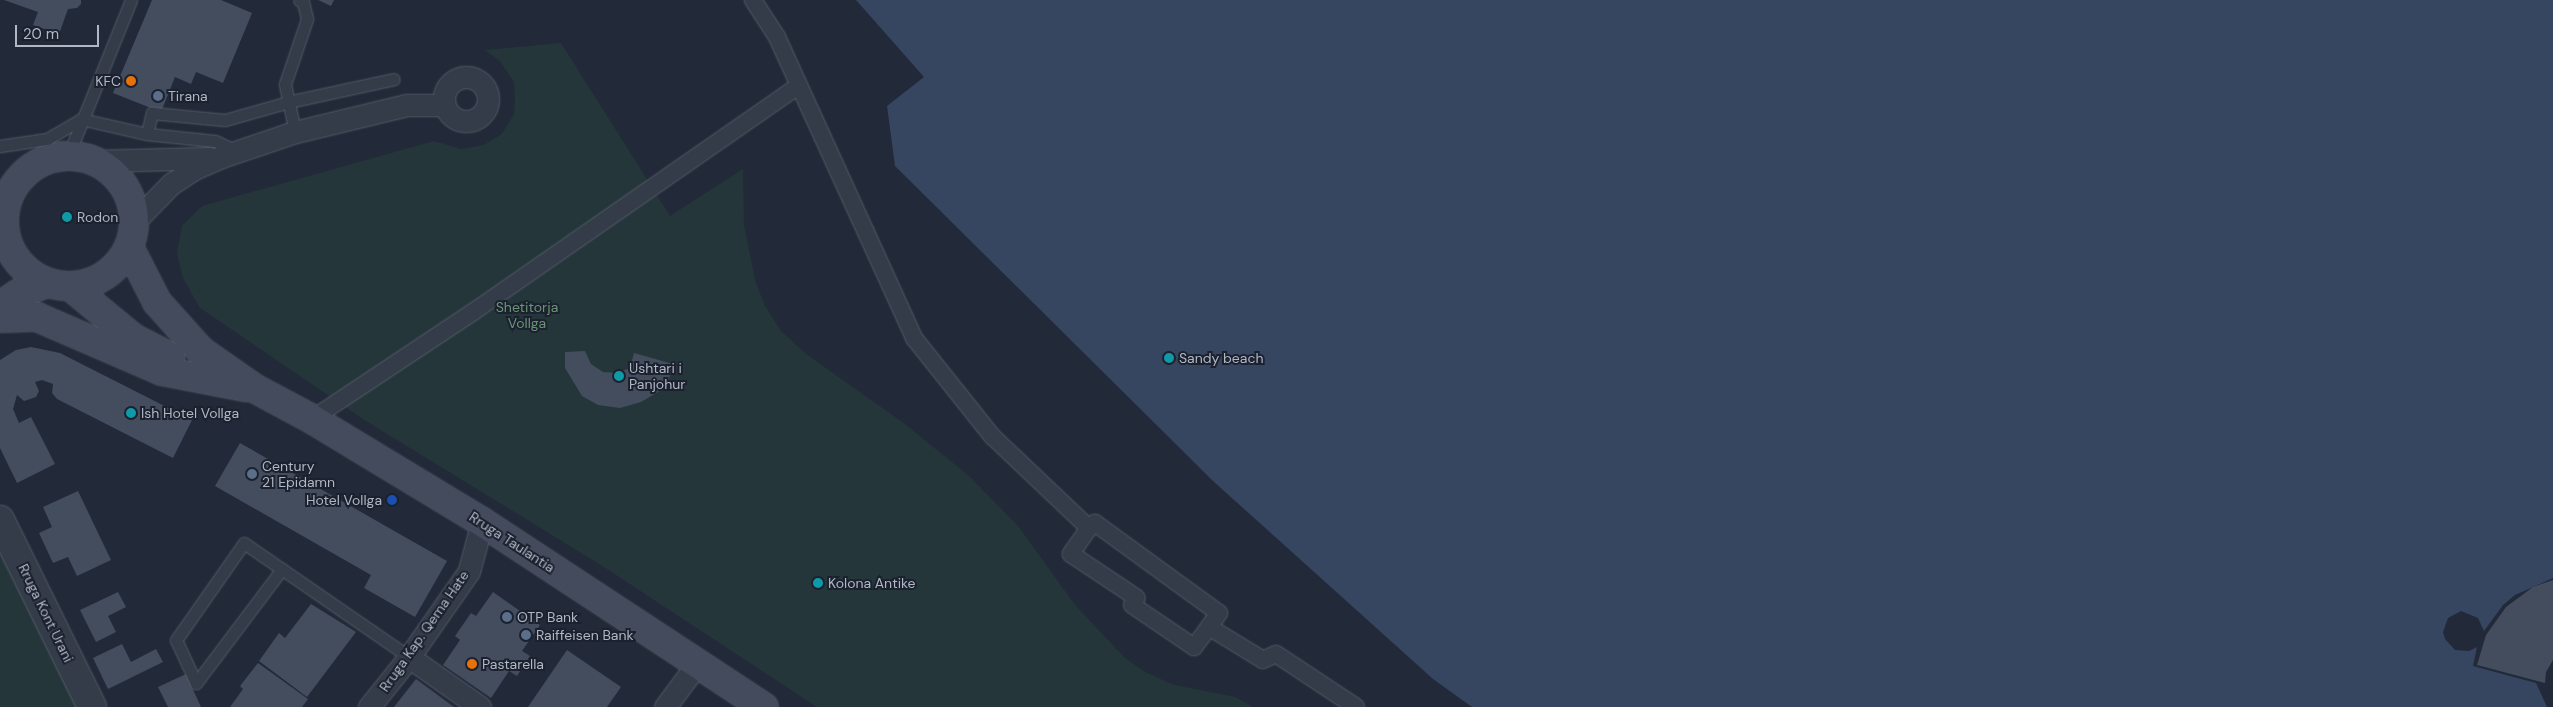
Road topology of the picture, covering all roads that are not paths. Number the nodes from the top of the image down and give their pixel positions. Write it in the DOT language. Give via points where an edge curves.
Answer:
graph roads {
  1 [pos="131,0"];
  2 [pos="299,0"];
  3 [pos="753,0"];
  4 [pos="394,79"];
  5 [pos="798,86"];
  6 [pos="288,102"];
  7 [pos="444,105"];
  8 [pos="81,119"];
  9 [pos="295,132"];
  10 [pos="147,134"];
  11 [pos="0,146"];
  12 [pos="229,155"];
  13 [pos="68,156"];
  14 [pos="95,161"];
  15 [pos="28,169"];
  16 [pos="0,170"];
  17 [pos="132,235"];
  18 [pos="3,236"];
  19 [pos="58,285"];
  20 [pos="0,306"];
  21 [pos="0,318"];
  22 [pos="254,388"];
  23 [pos="312,419"];
  24 [pos="0,520"];
  25 [pos="482,522"];
  26 [pos="1090,528"];
  27 [pos="282,569"];
  28 [pos="1209,627"];
  29 [pos="409,657"];
  30 [pos="697,664"];
  31 [pos="92,707"];
  32 [pos="369,707"];
  33 [pos="480,707"];
  34 [pos="665,707"];
  35 [pos="764,707"];
  36 [pos="1356,707"];
  1 -- 8 [label="lane"];
  2 -- 6 [label="lane" via="303,2 307,19 285,84"];
  3 -- 5 [label="street" via="777,37"];
  4 -- 6 [label="lane"];
  5 -- 23 [label="street" via="464,318"];
  5 -- 26 [label="street" via="914,338 992,436"];
  6 -- 9 [label="lane"];
  6 -- 10 [label="lane" via="225,120 152,113"];
  7 -- 9 [label="street" via="406,105"];
  8 -- 10 [label="lane"];
  8 -- 11 [label="lane" via="47,139"];
  8 -- 13 [label="lane"];
  9 -- 12 [label="street"];
  10 -- 12 [label="lane" via="215,141"];
  12 -- 14 [label="street"];
  12 -- 17 [label="street" via="194,169 171,184"];
  13 -- 14 [label="main road"];
  13 -- 15 [label="main road" via="47,160"];
  14 -- 17 [label="main road" via="120,180 133,207"];
  15 -- 16 [label="main road"];
  15 -- 18 [label="main road" via="6,200"];
  17 -- 19 [label="main road" via="119,263 105,276 88,284"];
  17 -- 22 [label="main road, Rruga Taulantia" via="148,289 174,323 201,351"];
  18 -- 19 [label="main road" via="20,266"];
  19 -- 20 [label="main road" via="18,294"];
  19 -- 22 [label="main road, Rruga Taulantia" via="133,338 192,366"];
  21 -- 22 [label="main road" via="37,317 162,370"];
  22 -- 23 [label="main road, Rruga Taulantia"];
  23 -- 25 [label="main road, Rruga Taulantia"];
  24 -- 31 [label="street, Rruga Kont Urani"];
  25 -- 29 [label="street, Rruga Kap. Qema Hate" via="469,571"];
  25 -- 30 [label="main road, Rruga Taulantia"];
  26 -- 28 [label="street" via="1095,523 1219,614"];
  26 -- 28 [label="street" via="1072,554 1194,647"];
  27 -- 27 [label="lane" via="244,543 176,640 196,683"];
  27 -- 29 [label="lane"];
  28 -- 36 [label="street" via="1263,660 1276,654"];
  29 -- 32 [label="street, Rruga Kap. Qema Hate"];
  29 -- 33 [label="street"];
  30 -- 34 [label="street"];
  30 -- 35 [label="main road, Rruga Taulantia"];
}
